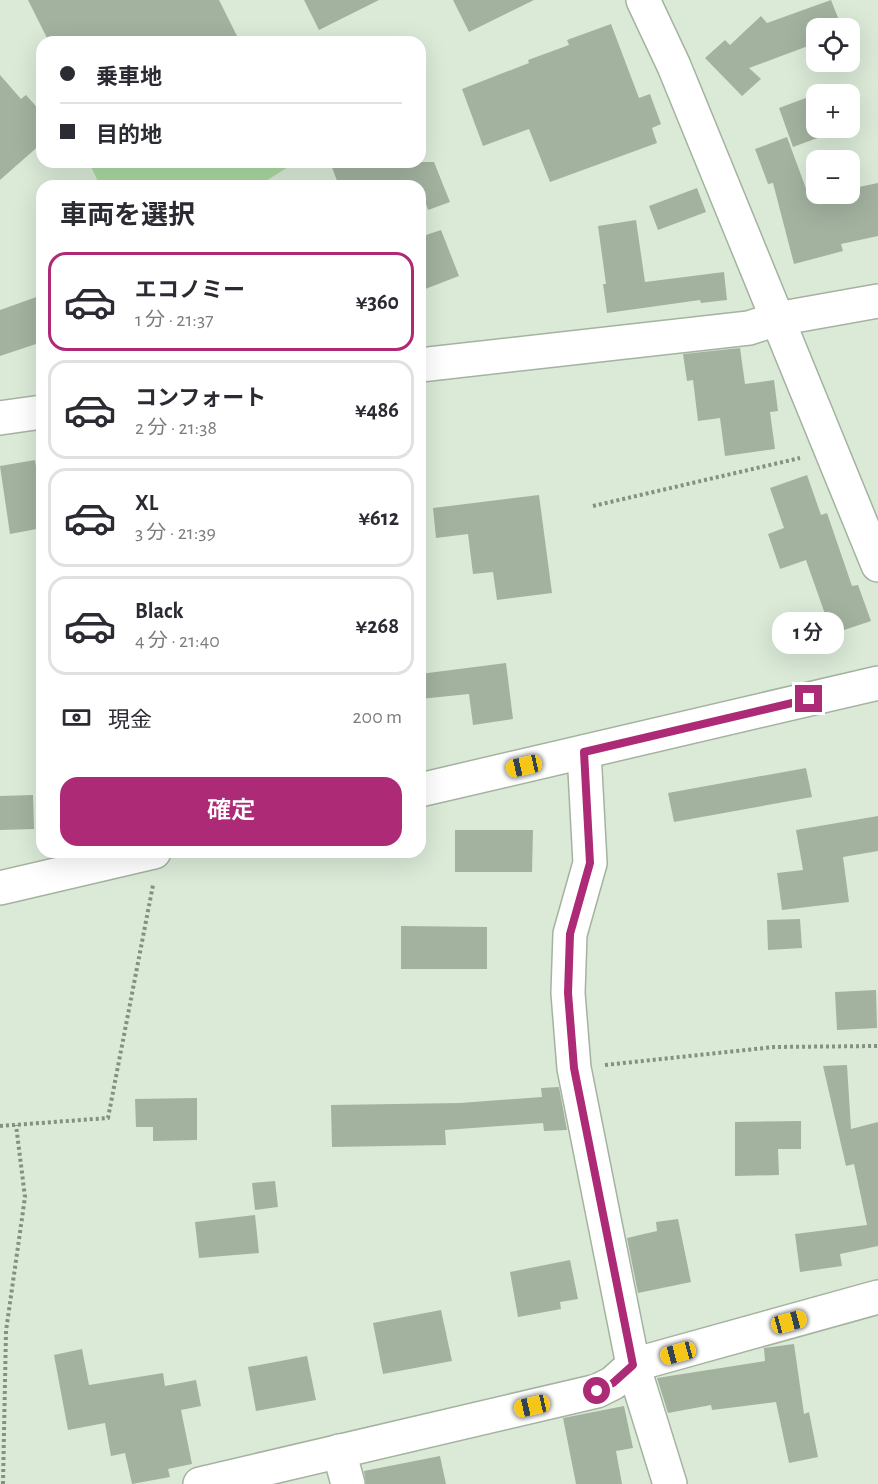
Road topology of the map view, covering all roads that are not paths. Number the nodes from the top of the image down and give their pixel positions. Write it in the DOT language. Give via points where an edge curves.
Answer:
graph roads {
  1 [pos="643,0"];
  2 [pos="878,301"];
  3 [pos="777,319"];
  4 [pos="426,364"];
  5 [pos="36,412"];
  6 [pos="0,418"];
  7 [pos="878,565"];
  8 [pos="878,683"];
  9 [pos="584,752"];
  10 [pos="426,789"];
  11 [pos="155,863"];
  12 [pos="0,888"];
  13 [pos="878,1297"];
  14 [pos="633,1365"];
  15 [pos="339,1452"];
  16 [pos="200,1484"];
  17 [pos="348,1484"];
  18 [pos="670,1484"];
  1 -- 3 [label="street" via="674,66"];
  2 -- 3 [label="street"];
  3 -- 4 [label="street" via="749,328"];
  3 -- 7 [label="street"];
  5 -- 6 [label="street"];
  8 -- 9 [label="street"];
  9 -- 10 [label="street"];
  9 -- 14 [label="street" via="590,863 570,934 568,993 574,1068"];
  11 -- 12 [label="street"];
  13 -- 14 [label="street"];
  14 -- 15 [label="street" via="597,1391"];
  14 -- 18 [label="street"];
  15 -- 16 [label="street"];
  15 -- 17 [label="street"];
}
